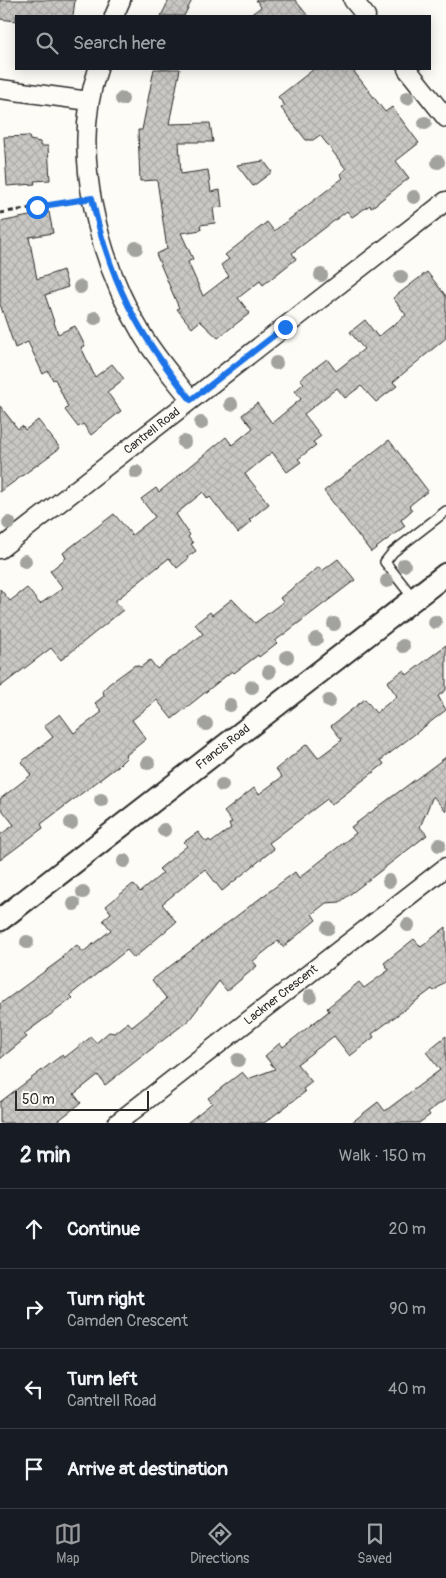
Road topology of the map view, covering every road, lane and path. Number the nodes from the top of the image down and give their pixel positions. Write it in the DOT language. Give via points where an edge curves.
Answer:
graph roads {
  1 [pos="121,0"];
  2 [pos="353,0"];
  3 [pos="114,15"];
  4 [pos="365,15"];
  5 [pos="98,70"];
  6 [pos="408,70"];
  7 [pos="0,89"];
  8 [pos="89,101"];
  9 [pos="446,118"];
  10 [pos="92,198"];
  11 [pos="446,201"];
  12 [pos="0,213"];
  13 [pos="191,400"];
  14 [pos="446,511"];
  15 [pos="0,549"];
  16 [pos="446,574"];
  17 [pos="414,599"];
  18 [pos="446,867"];
  19 [pos="0,920"];
  20 [pos="117,1123"];
  1 -- 3 [label="street"];
  2 -- 4 [label="street"];
  5 -- 8 [label="street"];
  6 -- 9 [label="street"];
  7 -- 8 [label="street"];
  8 -- 10 [label="street" via="87,133"];
  10 -- 12 [label="path"];
  10 -- 13 [label="street" via="103,246 125,302 148,344"];
  11 -- 13 [label="street, Cantrell Road"];
  13 -- 15 [label="street, Cantrell Road"];
  14 -- 17 [label="lane" via="393,552 385,562"];
  16 -- 17 [label="street, Francis Road"];
  17 -- 19 [label="street, Francis Road"];
  18 -- 20 [label="street, Lackner Crescent"];
}
